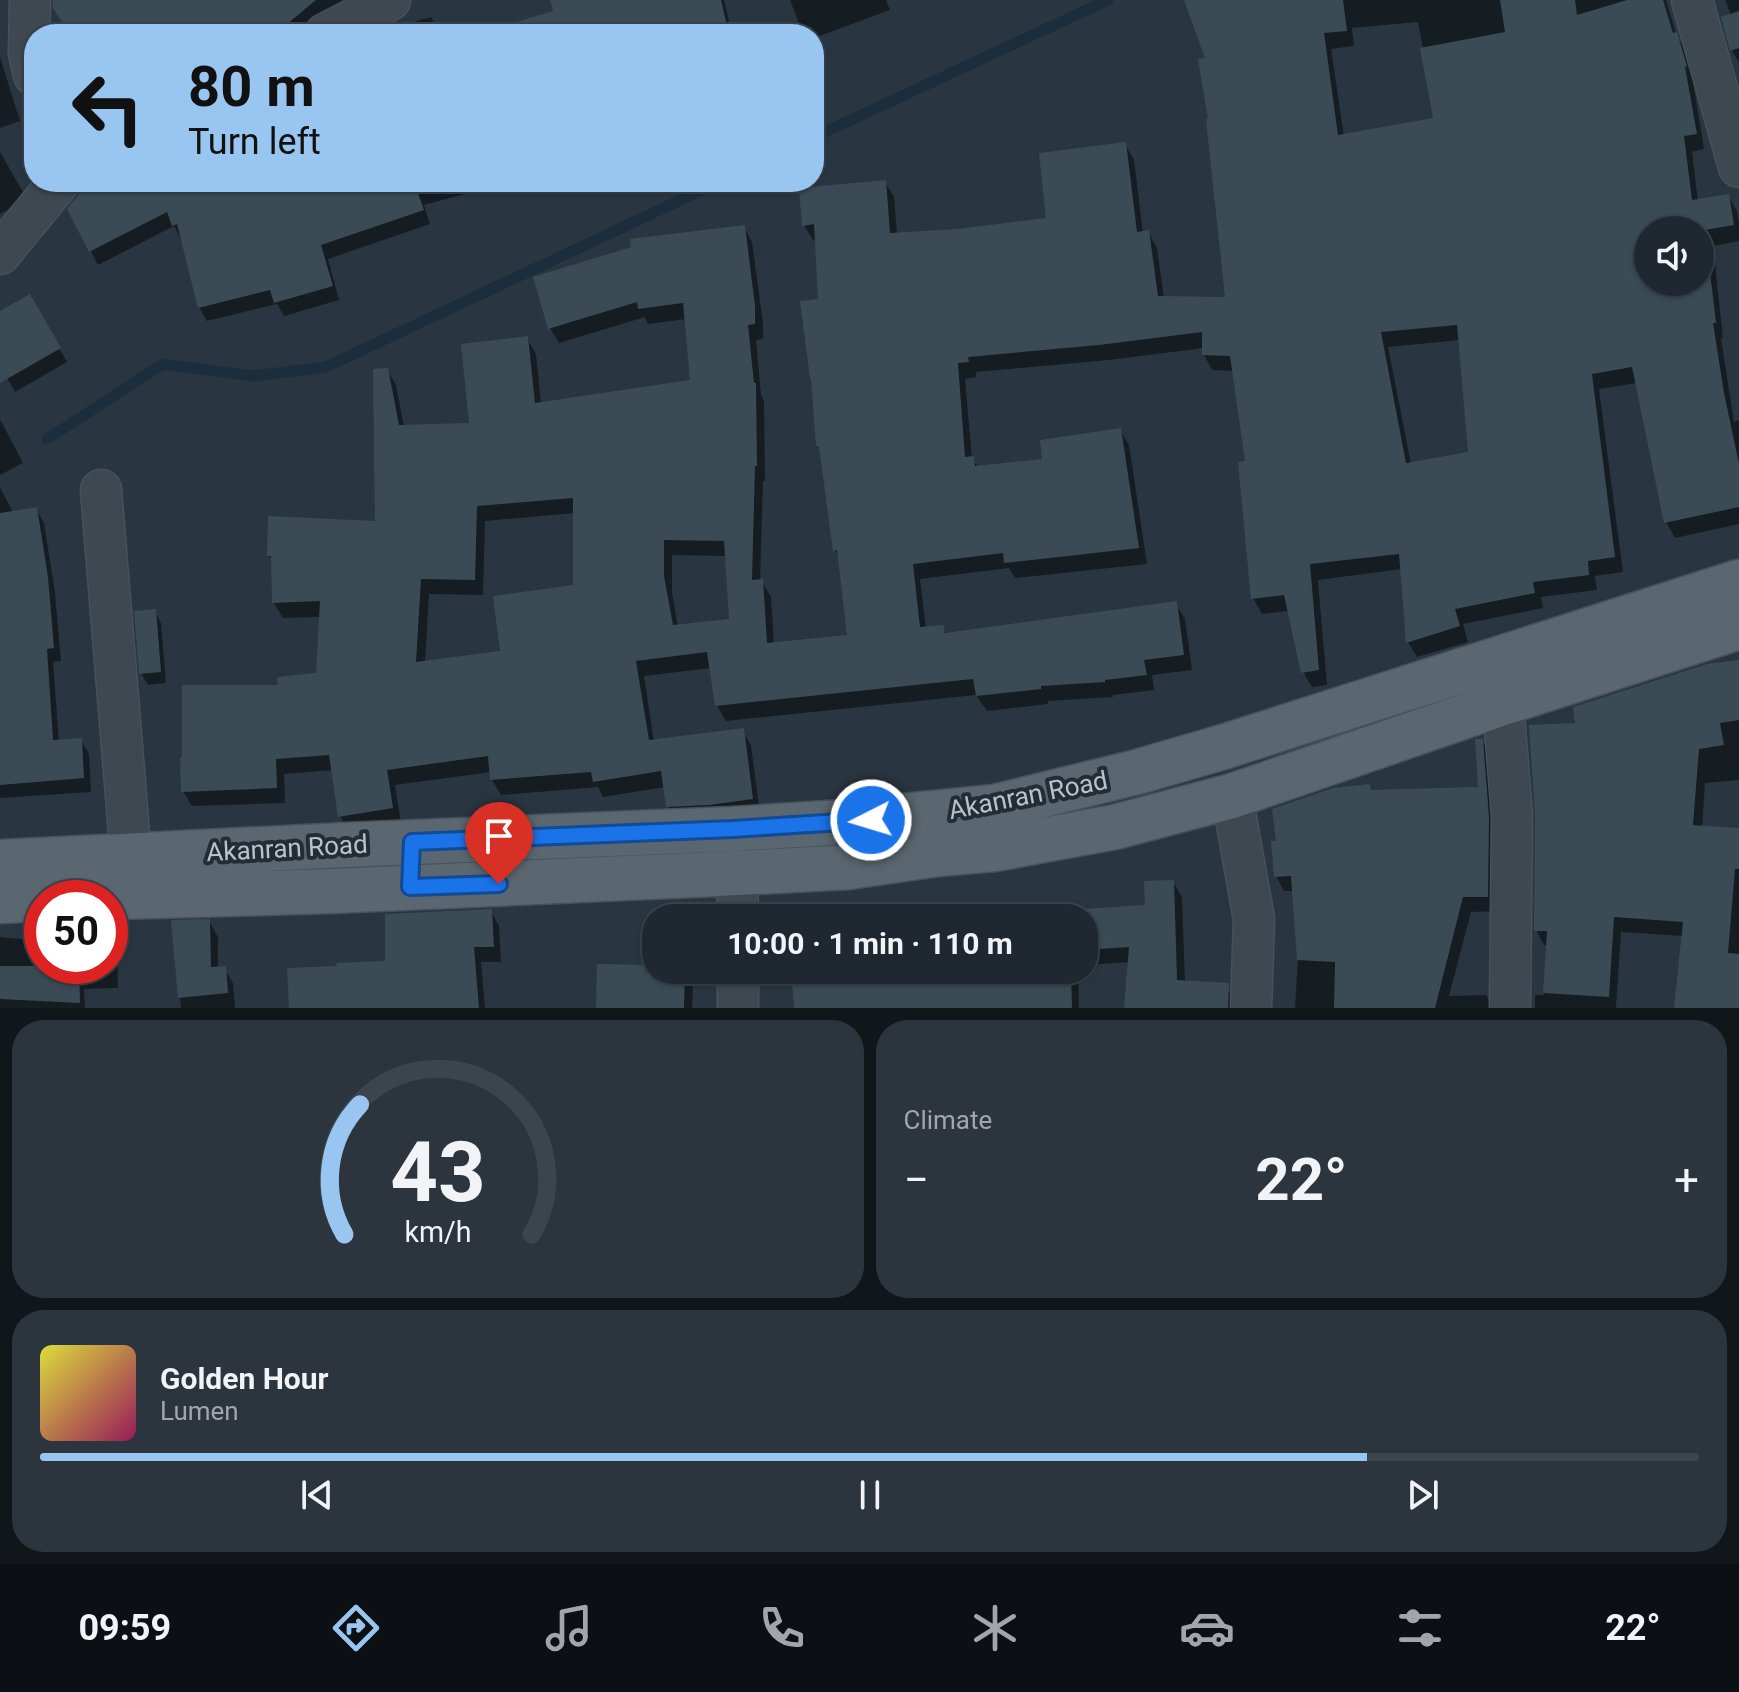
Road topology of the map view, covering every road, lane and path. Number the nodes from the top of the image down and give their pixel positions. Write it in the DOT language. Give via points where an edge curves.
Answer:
graph roads {
  1 [pos="30,0"];
  2 [pos="390,0"];
  3 [pos="1692,0"];
  4 [pos="30,24"];
  5 [pos="344,24"];
  6 [pos="1739,167"];
  7 [pos="50,192"];
  8 [pos="0,254"];
  9 [pos="101,490"];
  10 [pos="1739,582"];
  11 [pos="1739,627"];
  12 [pos="1503,703"];
  13 [pos="1232,796"];
  14 [pos="412,842"];
  15 [pos="131,857"];
  16 [pos="0,862"];
  17 [pos="737,873"];
  18 [pos="410,887"];
  19 [pos="128,896"];
  20 [pos="24,900"];
  21 [pos="0,901"];
  22 [pos="738,904"];
  23 [pos="738,984"];
  24 [pos="738,1008"];
  25 [pos="1251,1008"];
  26 [pos="1510,1008"];
  1 -- 4 [label="street"];
  2 -- 5 [label="street"];
  3 -- 6 [label="street"];
  7 -- 8 [label="street"];
  9 -- 15 [label="street"];
  10 -- 14 [label="main road, Akanran Road" via="1223,747 994,807 811,824"];
  11 -- 12 [label="main road, Akanran Road"];
  12 -- 13 [label="main road, Akanran Road"];
  12 -- 26 [label="street" via="1512,816"];
  13 -- 17 [label="main road, Akanran Road" via="1115,827 995,849 849,867"];
  13 -- 25 [label="street" via="1254,919"];
  14 -- 15 [label="main road, Akanran Road"];
  14 -- 18 [label="main road"];
  15 -- 16 [label="main road, Akanran Road"];
  17 -- 18 [label="main road, Akanran Road"];
  17 -- 22 [label="street"];
  18 -- 19 [label="main road, Akanran Road"];
  20 -- 21 [label="main road"];
  23 -- 24 [label="street"];
}
